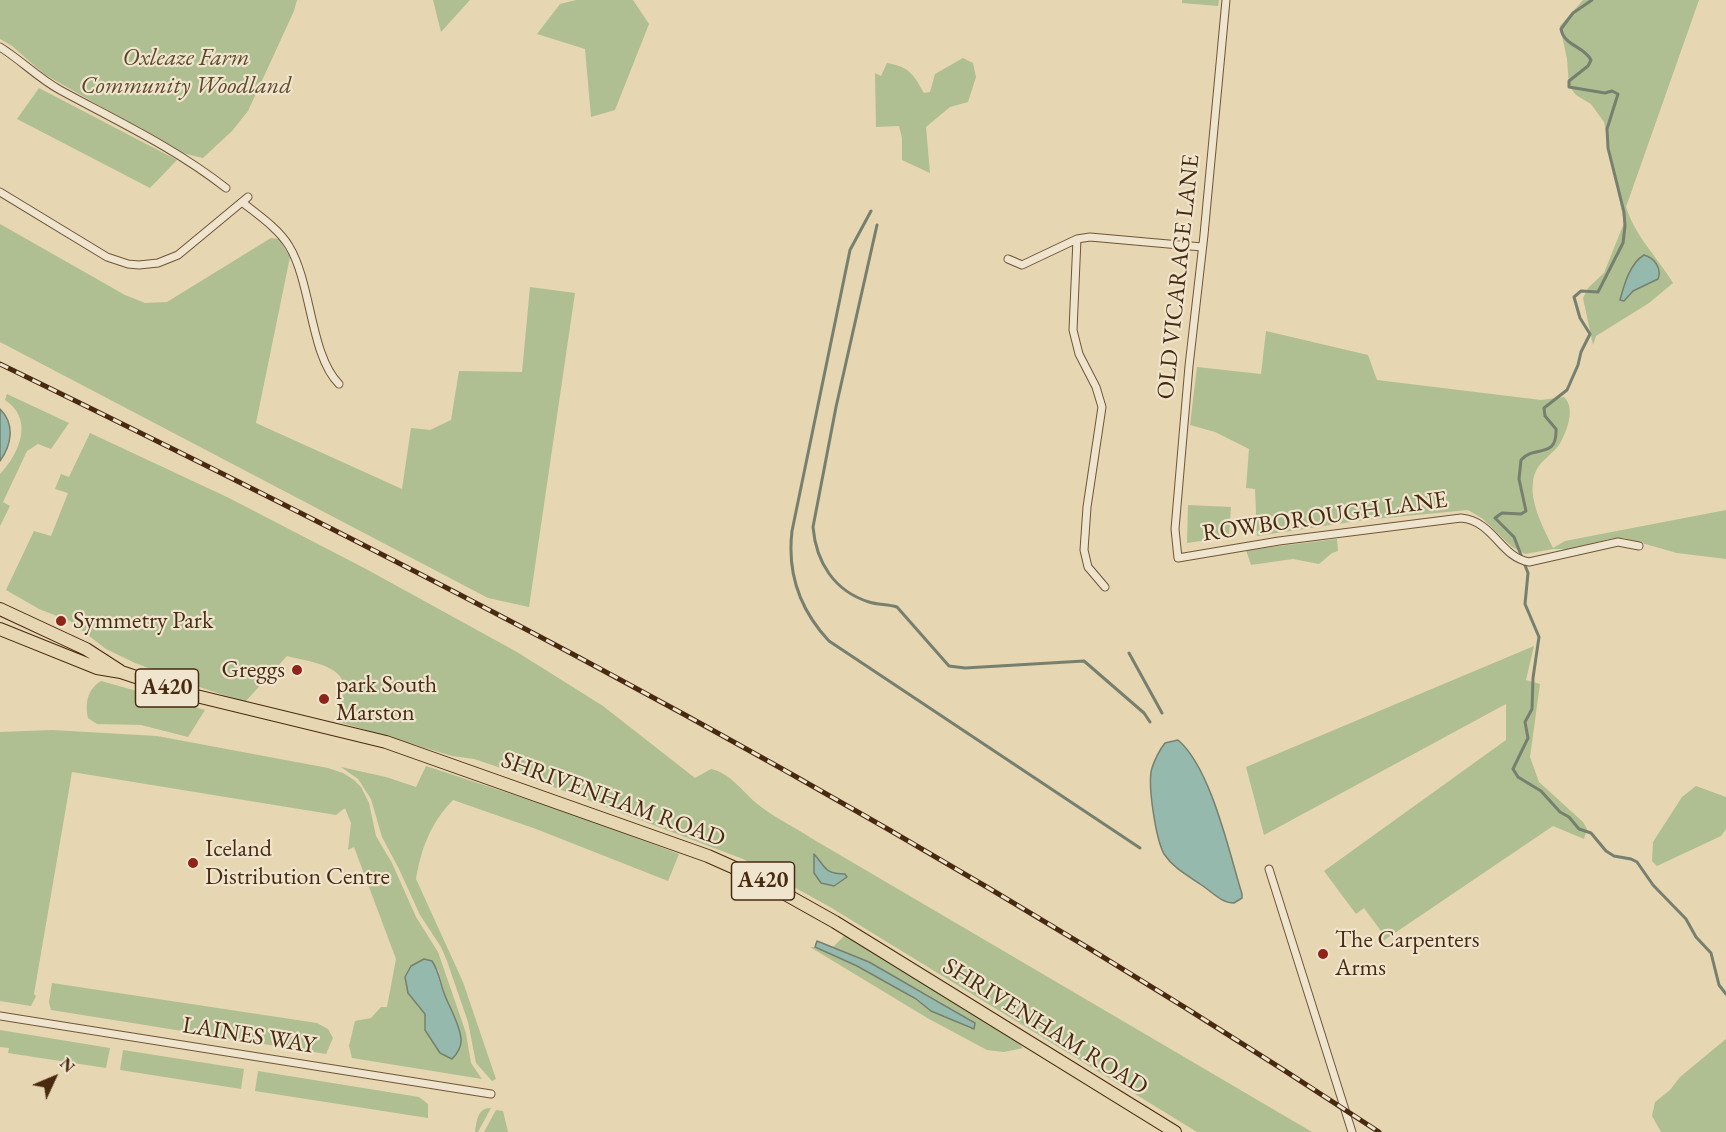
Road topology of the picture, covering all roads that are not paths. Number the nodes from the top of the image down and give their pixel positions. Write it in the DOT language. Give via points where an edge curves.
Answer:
graph roads {
  1 [pos="1226,0"];
  2 [pos="0,47"];
  3 [pos="226,188"];
  4 [pos="0,192"];
  5 [pos="1077,239"];
  6 [pos="1202,247"];
  7 [pos="1008,260"];
  8 [pos="339,384"];
  9 [pos="1639,546"];
  10 [pos="1178,558"];
  11 [pos="1105,587"];
  12 [pos="0,609"];
  13 [pos="0,629"];
  14 [pos="86,649"];
  15 [pos="86,669"];
  16 [pos="121,672"];
  17 [pos="1269,869"];
  18 [pos="0,1016"];
  19 [pos="491,1094"];
  20 [pos="1175,1132"];
  21 [pos="1352,1132"];
  1 -- 6 [label="street, OLD VICARAGE LANE"];
  2 -- 3 [label="street" via="40,78 178,153"];
  4 -- 8 [label="street" via="107,257 139,265 178,255 245,200 279,234 299,266 326,368"];
  5 -- 6 [label="street" via="1100,237"];
  5 -- 7 [label="street" via="1022,265"];
  5 -- 11 [label="street" via="1073,330 1102,407 1084,550 1088,567"];
  6 -- 10 [label="street, OLD VICARAGE LANE" via="1175,529"];
  9 -- 10 [label="street, ROWBOROUGH LANE" via="1617,542 1529,562 1520,560 1484,525 1461,518"];
  12 -- 14 [label="highway, SHRIVENHAM ROAD / A420"];
  13 -- 15 [label="highway, SHRIVENHAM ROAD / A420"];
  14 -- 15 [label="street"];
  14 -- 16 [label="highway, SHRIVENHAM ROAD / A420"];
  15 -- 16 [label="highway, SHRIVENHAM ROAD / A420"];
  16 -- 20 [label="highway, SHRIVENHAM ROAD / A420" via="165,688 386,742 717,860 835,922"];
  17 -- 21 [label="street"];
  18 -- 19 [label="street, LAINES WAY"];
}
